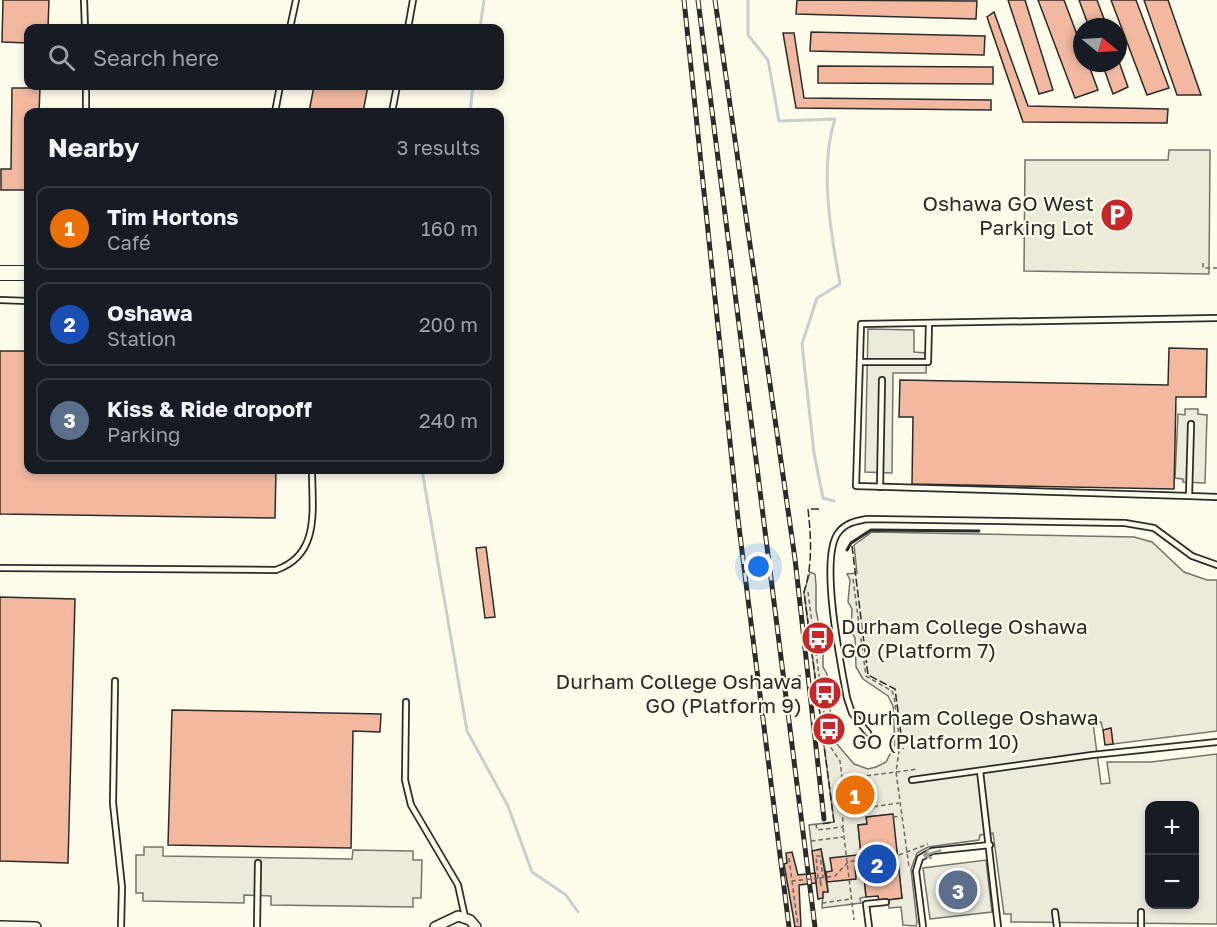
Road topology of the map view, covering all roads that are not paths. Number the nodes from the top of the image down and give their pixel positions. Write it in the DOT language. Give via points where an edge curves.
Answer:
graph roads {
  1 [pos="84,0"];
  2 [pos="296,0"];
  3 [pos="413,0"];
  4 [pos="85,24"];
  5 [pos="291,24"];
  6 [pos="409,24"];
  7 [pos="86,90"];
  8 [pos="279,90"];
  9 [pos="396,90"];
  10 [pos="86,108"];
  11 [pos="276,108"];
  12 [pos="393,108"];
  13 [pos="0,273"];
  14 [pos="24,273"];
  15 [pos="0,300"];
  16 [pos="24,301"];
  17 [pos="1217,318"];
  18 [pos="929,323"];
  19 [pos="860,362"];
  20 [pos="882,380"];
  21 [pos="1191,424"];
  22 [pos="312,474"];
  23 [pos="880,487"];
  24 [pos="1189,496"];
  25 [pos="1217,497"];
  26 [pos="1217,565"];
  27 [pos="0,568"];
  28 [pos="115,681"];
  29 [pos="406,702"];
  30 [pos="868,734"];
  31 [pos="1217,742"];
  32 [pos="980,771"];
  33 [pos="912,780"];
  34 [pos="990,845"];
  35 [pos="258,863"];
  36 [pos="886,902"];
  37 [pos="1055,912"];
  38 [pos="1141,912"];
  39 [pos="465,917"];
  40 [pos="0,926"];
  41 [pos="36,927"];
  42 [pos="121,927"];
  43 [pos="256,927"];
  44 [pos="435,927"];
  45 [pos="476,927"];
  46 [pos="869,927"];
  47 [pos="923,927"];
  48 [pos="998,927"];
  49 [pos="1057,927"];
  50 [pos="1141,927"];
  1 -- 4 [label="lane"];
  2 -- 5 [label="lane"];
  3 -- 6 [label="lane"];
  7 -- 10 [label="lane"];
  8 -- 11 [label="lane"];
  9 -- 12 [label="lane"];
  13 -- 14 [label="street"];
  15 -- 16 [label="lane"];
  17 -- 18 [label="lane"];
  18 -- 19 [label="lane" via="861,324"];
  18 -- 19 [label="lane" via="928,362"];
  19 -- 23 [label="lane" via="856,486"];
  20 -- 23 [label="lane"];
  21 -- 24 [label="lane"];
  22 -- 27 [label="lane" via="308,543 291,565 276,570"];
  23 -- 24 [label="lane"];
  24 -- 25 [label="lane"];
  26 -- 30 [label="lane" via="1192,556 1154,528 1125,523 867,519 845,526 832,548 830,580 847,698 852,713"];
  28 -- 42 [label="lane" via="113,803 122,887"];
  29 -- 39 [label="lane" via="405,780 411,806 458,885"];
  31 -- 32 [label="lane"];
  32 -- 33 [label="lane"];
  32 -- 34 [label="lane"];
  34 -- 47 [label="lane, one-way" via="932,851 920,858 916,868"];
  34 -- 48 [label="lane"];
  35 -- 43 [label="lane"];
  36 -- 46 [label="lane" via="867,904"];
  37 -- 49 [label="lane"];
  38 -- 50 [label="lane"];
  39 -- 44 [label="street" via="452,917"];
  39 -- 45 [label="street"];
  40 -- 41 [label="street"];
}
